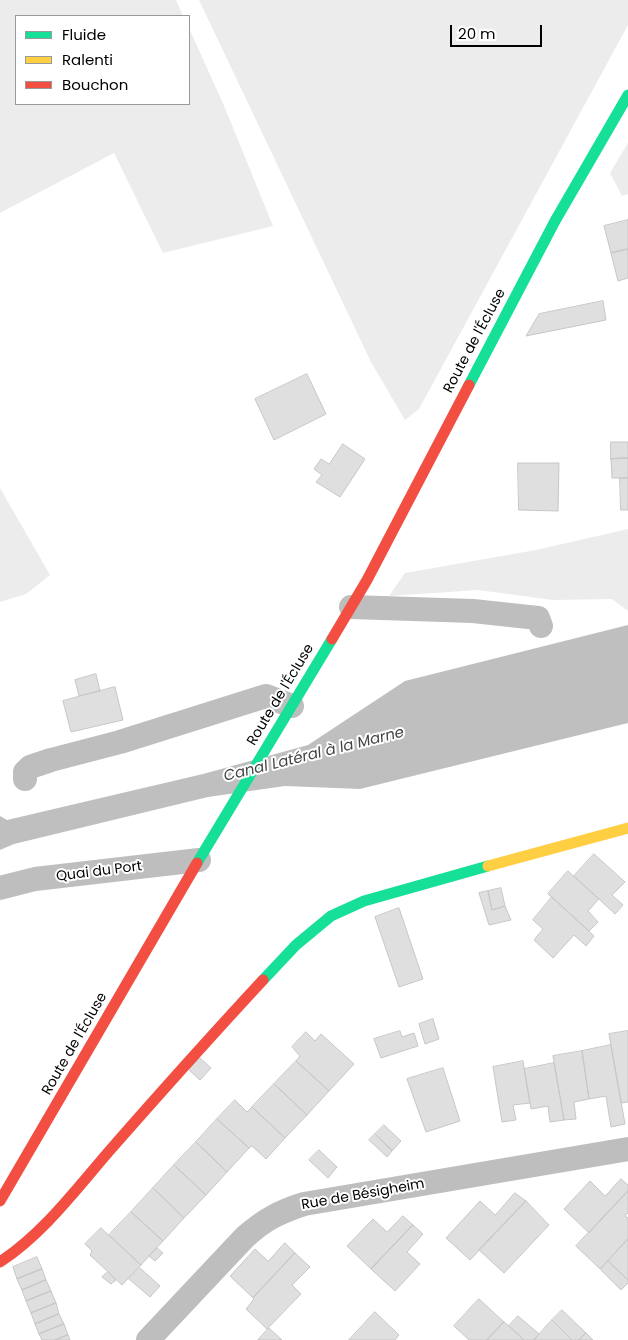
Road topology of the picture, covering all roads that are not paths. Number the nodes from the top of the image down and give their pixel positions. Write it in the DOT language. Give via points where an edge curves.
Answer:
graph roads {
  1 [pos="628,95"];
  2 [pos="351,607"];
  3 [pos="541,626"];
  4 [pos="292,706"];
  5 [pos="25,779"];
  6 [pos="628,828"];
  7 [pos="199,860"];
  8 [pos="0,888"];
  9 [pos="628,1149"];
  10 [pos="0,1201"];
  11 [pos="0,1262"];
  12 [pos="148,1340"];
  1 -- 2 [label="main road, Route de l'Écluse" via="555,220"];
  2 -- 3 [label="street" via="473,611 538,618"];
  2 -- 4 [label="main road, Route de l'Écluse"];
  4 -- 5 [label="street" via="266,696 30,767 25,772"];
  4 -- 7 [label="main road, Route de l'Écluse"];
  6 -- 11 [label="main road" via="404,888 332,916 296,945 198,1050 47,1222"];
  7 -- 8 [label="street, Quai du Port" via="35,879"];
  7 -- 10 [label="main road, Route de l'Écluse"];
  9 -- 12 [label="street, Rue de Bésigheim" via="304,1204 280,1212 261,1222 245,1237"];
}
